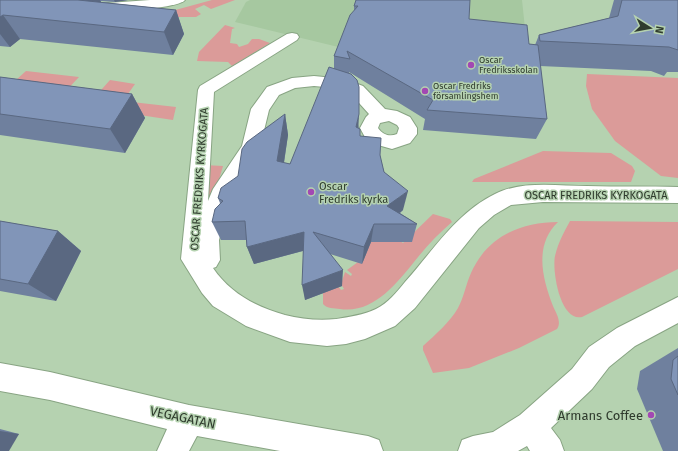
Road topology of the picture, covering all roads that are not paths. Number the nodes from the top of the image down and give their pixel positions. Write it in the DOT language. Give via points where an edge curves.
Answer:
graph roads {
  1 [pos="178,0"];
  2 [pos="95,7"];
  3 [pos="292,37"];
  4 [pos="381,116"];
  5 [pos="678,195"];
  6 [pos="221,297"];
  7 [pos="678,309"];
  8 [pos="0,377"];
  9 [pos="189,420"];
  10 [pos="531,426"];
  11 [pos="172,451"];
  12 [pos="368,451"];
  13 [pos="473,451"];
  14 [pos="549,451"];
  1 -- 2 [label="street" via="135,6"];
  3 -- 6 [label="street, OSCAR FREDRIKS KYRKOGATA" via="206,90 193,259"];
  4 -- 6 [label="street" via="357,90 338,83 292,83 273,91 260,109 251,147 220,195 208,240 208,268"];
  5 -- 6 [label="street, OSCAR FREDRIKS KYRKOGATA" via="543,194 504,198 476,219 447,249 421,284 391,314 348,331 316,334 284,329 260,320"];
  7 -- 10 [label="street" via="626,337 599,357 582,379"];
  8 -- 9 [label="street, VEGAGATAN" via="50,386"];
  9 -- 11 [label="street"];
  9 -- 12 [label="street, VEGAGATAN"];
  10 -- 13 [label="street" via="498,446"];
  10 -- 14 [label="street"];
}
